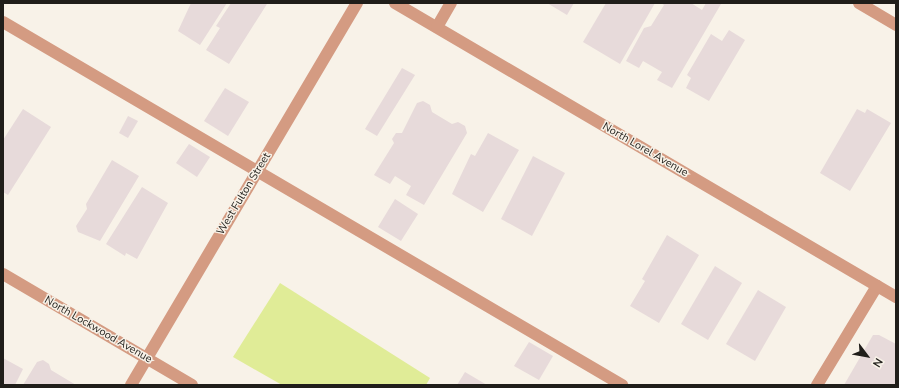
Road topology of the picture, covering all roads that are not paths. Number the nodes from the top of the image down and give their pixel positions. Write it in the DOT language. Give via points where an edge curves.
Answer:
graph roads {
  1 [pos="357,3"];
  2 [pos="395,3"];
  3 [pos="451,3"];
  4 [pos="859,3"];
  5 [pos="3,22"];
  6 [pos="896,25"];
  7 [pos="436,28"];
  8 [pos="258,171"];
  9 [pos="3,274"];
  10 [pos="877,286"];
  11 [pos="896,297"];
  12 [pos="147,358"];
  13 [pos="131,385"];
  14 [pos="192,385"];
  15 [pos="622,385"];
  16 [pos="817,385"];
  1 -- 8 [label="street, West Fulton Street"];
  2 -- 7 [label="street, North Lorel Avenue"];
  3 -- 7 [label="street"];
  4 -- 6 [label="street"];
  5 -- 8 [label="street"];
  7 -- 10 [label="street, North Lorel Avenue"];
  8 -- 12 [label="street, West Fulton Street"];
  8 -- 15 [label="street"];
  9 -- 12 [label="street, North Lockwood Avenue"];
  10 -- 11 [label="street, North Lorel Avenue"];
  10 -- 16 [label="street"];
  12 -- 13 [label="street, West Fulton Street"];
  12 -- 14 [label="street, North Lockwood Avenue"];
}
